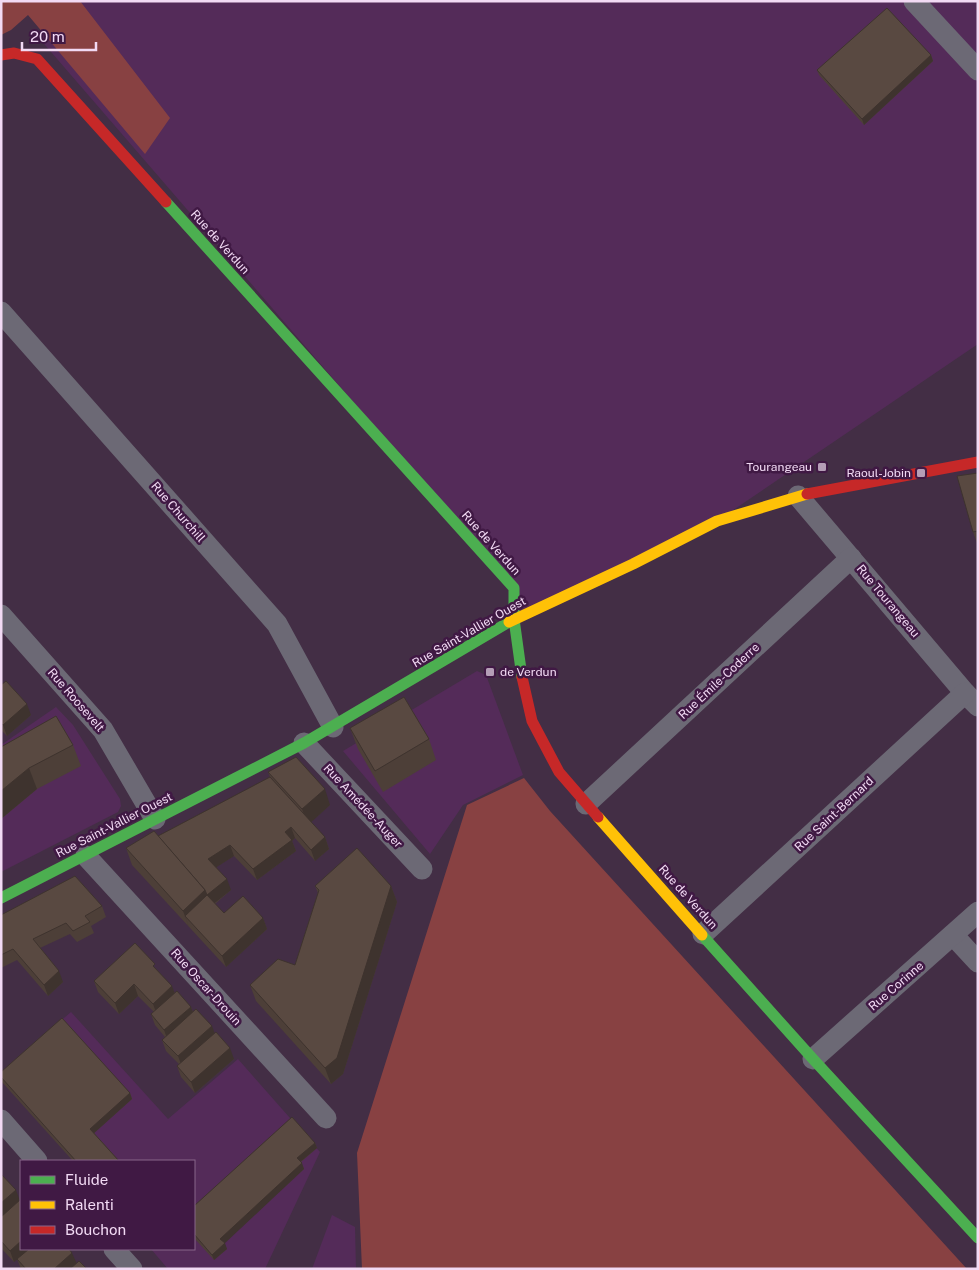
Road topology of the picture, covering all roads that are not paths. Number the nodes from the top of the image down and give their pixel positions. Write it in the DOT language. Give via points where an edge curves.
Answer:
graph roads {
  1 [pos="914,1"];
  2 [pos="1,55"];
  3 [pos="978,70"];
  4 [pos="1,312"];
  5 [pos="978,462"];
  6 [pos="798,496"];
  7 [pos="851,558"];
  8 [pos="1,615"];
  9 [pos="514,619"];
  10 [pos="974,701"];
  11 [pos="333,727"];
  12 [pos="304,743"];
  13 [pos="586,804"];
  14 [pos="156,819"];
  15 [pos="86,856"];
  16 [pos="422,869"];
  17 [pos="1,898"];
  18 [pos="978,912"];
  19 [pos="703,934"];
  20 [pos="954,935"];
  21 [pos="978,962"];
  22 [pos="814,1059"];
  23 [pos="326,1118"];
  24 [pos="1,1120"];
  25 [pos="36,1160"];
  26 [pos="978,1238"];
  27 [pos="115,1250"];
  28 [pos="132,1269"];
  1 -- 3 [label="street"];
  2 -- 9 [label="street, Rue de Verdun" via="14,52 37,59 514,588"];
  4 -- 11 [label="street, Rue Churchill" via="277,624"];
  5 -- 6 [label="street, Rue Saint-Vallier Ouest"];
  6 -- 7 [label="street, Rue Tourangeau"];
  6 -- 9 [label="street, Rue Saint-Vallier Ouest" via="717,520 633,564"];
  7 -- 10 [label="street, Rue Tourangeau"];
  7 -- 13 [label="street, Rue Émile-Coderre"];
  8 -- 14 [label="street, Rue Roosevelt" via="103,730"];
  9 -- 11 [label="street, Rue Saint-Vallier Ouest"];
  9 -- 13 [label="street, Rue de Verdun" via="532,721 559,772"];
  10 -- 19 [label="street, Rue Saint-Bernard"];
  11 -- 12 [label="street, Rue Saint-Vallier Ouest"];
  12 -- 14 [label="street, Rue Saint-Vallier Ouest"];
  12 -- 16 [label="street, Rue Amédée-Auger"];
  13 -- 19 [label="street, Rue de Verdun"];
  14 -- 15 [label="street, Rue Saint-Vallier Ouest"];
  15 -- 17 [label="street, Rue Saint-Vallier Ouest"];
  15 -- 23 [label="street, Rue Oscar-Drouin"];
  18 -- 20 [label="street, Rue Corinne"];
  19 -- 22 [label="street, Rue de Verdun"];
  20 -- 21 [label="street"];
  20 -- 22 [label="street, Rue Corinne"];
  22 -- 26 [label="street, Rue de Verdun"];
  24 -- 25 [label="street"];
  27 -- 28 [label="street"];
}
